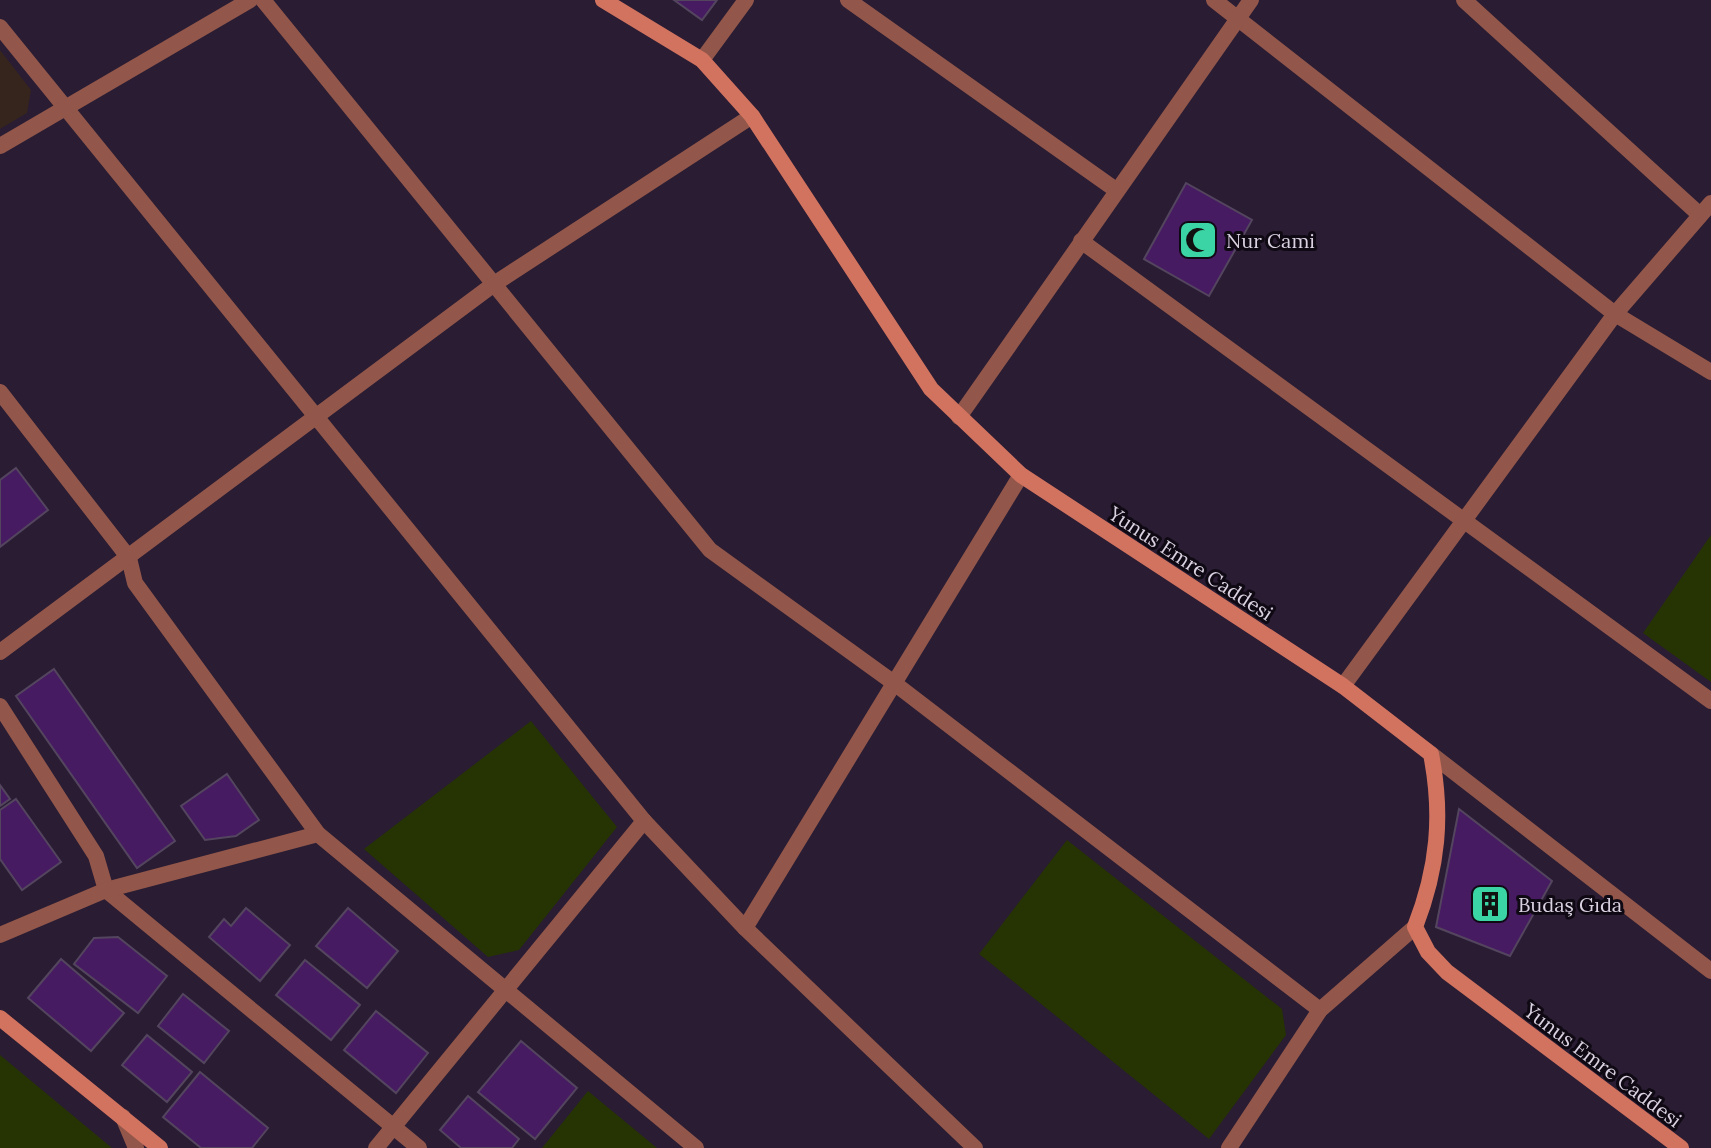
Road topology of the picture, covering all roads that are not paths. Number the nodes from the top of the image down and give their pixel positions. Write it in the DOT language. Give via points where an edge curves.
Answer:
graph roads {
  1 [pos="250,0"];
  2 [pos="263,0"];
  3 [pos="603,0"];
  4 [pos="746,0"];
  5 [pos="848,0"];
  6 [pos="1214,0"];
  7 [pos="1251,0"];
  8 [pos="1464,0"];
  9 [pos="1237,16"];
  10 [pos="0,27"];
  11 [pos="702,60"];
  12 [pos="66,108"];
  13 [pos="752,116"];
  14 [pos="0,146"];
  15 [pos="1116,190"];
  16 [pos="1706,209"];
  17 [pos="1081,241"];
  18 [pos="494,284"];
  19 [pos="1615,314"];
  20 [pos="1711,372"];
  21 [pos="0,392"];
  22 [pos="316,417"];
  23 [pos="959,417"];
  24 [pos="1021,475"];
  25 [pos="1464,520"];
  26 [pos="129,558"];
  27 [pos="0,652"];
  28 [pos="894,683"];
  29 [pos="1343,686"];
  30 [pos="1711,701"];
  31 [pos="0,706"];
  32 [pos="1431,754"];
  33 [pos="644,821"];
  34 [pos="318,834"];
  35 [pos="106,890"];
  36 [pos="1415,927"];
  37 [pos="745,928"];
  38 [pos="0,935"];
  39 [pos="1711,971"];
  40 [pos="506,990"];
  41 [pos="1320,1010"];
  42 [pos="0,1018"];
  43 [pos="123,1116"];
  44 [pos="393,1127"];
  45 [pos="136,1148"];
  46 [pos="160,1148"];
  47 [pos="376,1148"];
  48 [pos="419,1148"];
  49 [pos="696,1148"];
  50 [pos="975,1148"];
  51 [pos="1229,1148"];
  52 [pos="1681,1148"];
  1 -- 12 [label="street"];
  2 -- 18 [label="street"];
  3 -- 11 [label="street, Yunus Emre Caddesi"];
  4 -- 11 [label="street"];
  5 -- 15 [label="street"];
  6 -- 9 [label="street"];
  7 -- 9 [label="street"];
  8 -- 16 [label="street"];
  9 -- 15 [label="street"];
  9 -- 19 [label="street"];
  10 -- 12 [label="street"];
  11 -- 13 [label="street, Yunus Emre Caddesi"];
  12 -- 14 [label="street"];
  12 -- 22 [label="street"];
  13 -- 18 [label="street"];
  13 -- 23 [label="street, Yunus Emre Caddesi" via="931,389"];
  15 -- 17 [label="street"];
  16 -- 19 [label="street"];
  17 -- 23 [label="street"];
  17 -- 25 [label="street"];
  18 -- 22 [label="street"];
  18 -- 28 [label="street" via="710,550"];
  19 -- 20 [label="street"];
  19 -- 25 [label="street"];
  21 -- 26 [label="street"];
  22 -- 26 [label="street"];
  22 -- 33 [label="street"];
  23 -- 24 [label="street, Yunus Emre Caddesi"];
  24 -- 28 [label="street"];
  24 -- 29 [label="street, Yunus Emre Caddesi"];
  25 -- 29 [label="street"];
  25 -- 30 [label="street"];
  26 -- 27 [label="street"];
  26 -- 34 [label="street" via="135,583"];
  28 -- 37 [label="street"];
  28 -- 41 [label="street"];
  29 -- 32 [label="street, Yunus Emre Caddesi"];
  31 -- 35 [label="street" via="96,856"];
  32 -- 36 [label="street" via="1439,794 1438,841"];
  32 -- 39 [label="street"];
  33 -- 37 [label="street"];
  33 -- 40 [label="street"];
  34 -- 35 [label="street"];
  34 -- 40 [label="street"];
  35 -- 38 [label="street"];
  35 -- 44 [label="street"];
  36 -- 41 [label="street"];
  36 -- 52 [label="street, Yunus Emre Caddesi" via="1447,972"];
  37 -- 50 [label="street"];
  40 -- 44 [label="street"];
  40 -- 49 [label="street"];
  41 -- 51 [label="street"];
  42 -- 43 [label="street"];
  43 -- 45 [label="street"];
  43 -- 46 [label="street"];
  44 -- 47 [label="street"];
  44 -- 48 [label="street"];
}
